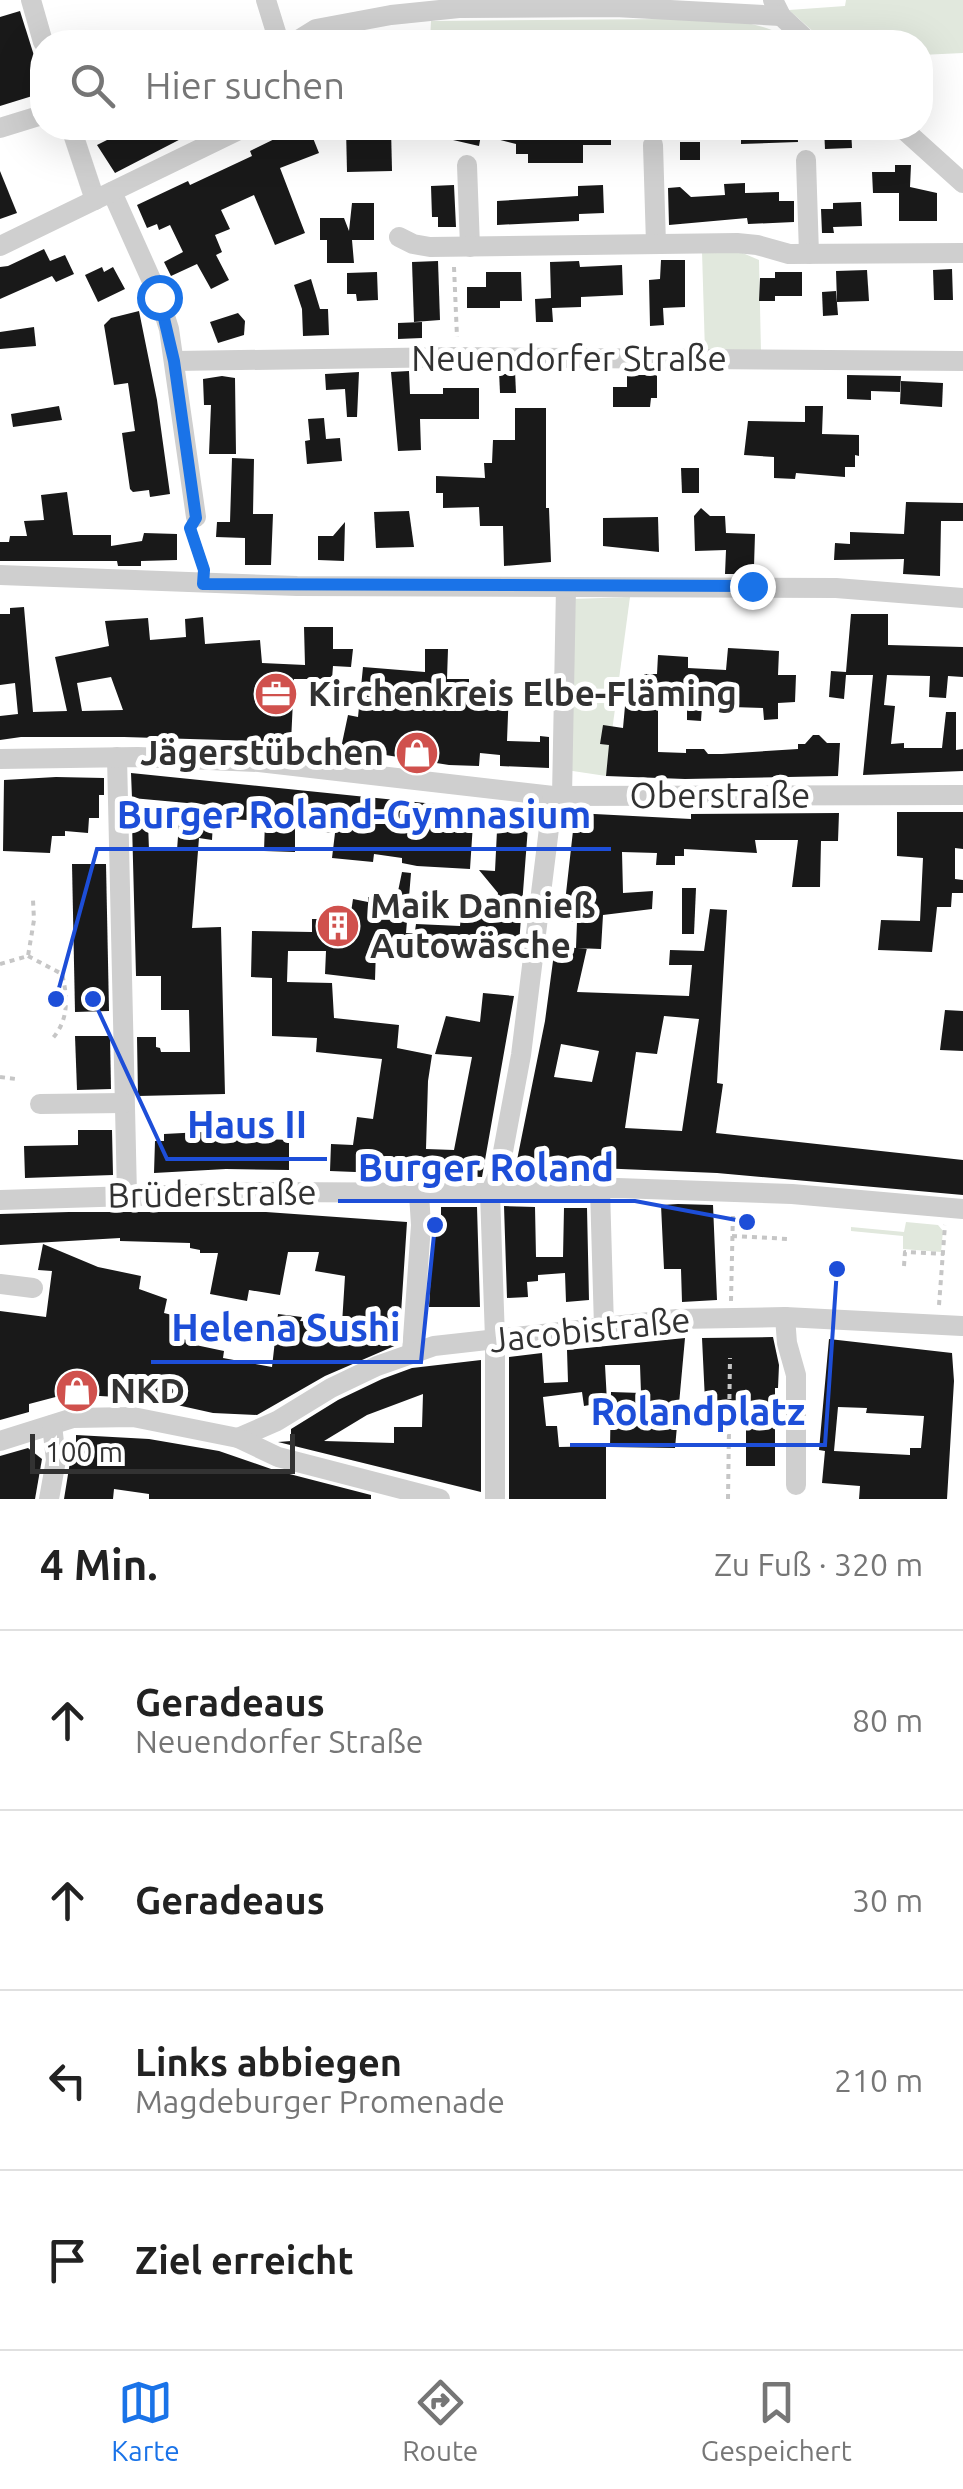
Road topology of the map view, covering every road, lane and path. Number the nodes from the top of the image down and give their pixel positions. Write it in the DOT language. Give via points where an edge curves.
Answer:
graph roads {
  1 [pos="31,0"];
  2 [pos="266,0"];
  3 [pos="777,8"];
  4 [pos="40,30"];
  5 [pos="275,30"];
  6 [pos="314,30"];
  7 [pos="798,30"];
  8 [pos="30,119"];
  9 [pos="0,128"];
  10 [pos="77,140"];
  11 [pos="219,140"];
  12 [pos="915,140"];
  13 [pos="653,145"];
  14 [pos="806,160"];
  15 [pos="467,165"];
  16 [pos="963,183"];
  17 [pos="104,196"];
  18 [pos="399,236"];
  19 [pos="656,244"];
  20 [pos="0,246"];
  21 [pos="462,247"];
  22 [pos="963,253"];
  23 [pos="809,254"];
  24 [pos="457,357"];
  25 [pos="174,361"];
  26 [pos="963,361"];
  27 [pos="196,518"];
  28 [pos="0,575"];
  29 [pos="203,584"];
  30 [pos="566,587"];
  31 [pos="963,598"];
  32 [pos="117,756"];
  33 [pos="0,759"];
  34 [pos="963,795"];
  35 [pos="558,796"];
  36 [pos="33,900"];
  37 [pos="28,956"];
  38 [pos="0,964"];
  39 [pos="51,1040"];
  40 [pos="0,1078"];
  41 [pos="16,1078"];
  42 [pos="124,1103"];
  43 [pos="40,1104"];
  44 [pos="600,1188"];
  45 [pos="734,1191"];
  46 [pos="490,1193"];
  47 [pos="419,1194"];
  48 [pos="126,1195"];
  49 [pos="0,1200"];
  50 [pos="955,1210"];
  51 [pos="732,1236"];
  52 [pos="789,1239"];
  53 [pos="944,1254"];
  54 [pos="904,1266"];
  55 [pos="0,1284"];
  56 [pos="33,1288"];
  57 [pos="731,1317"];
  58 [pos="785,1318"];
  59 [pos="963,1323"];
  60 [pos="937,1325"];
  61 [pos="604,1327"];
  62 [pos="963,1337"];
  63 [pos="495,1339"];
  64 [pos="412,1352"];
  65 [pos="730,1358"];
  66 [pos="52,1426"];
  67 [pos="238,1438"];
  68 [pos="0,1441"];
  69 [pos="796,1485"];
  70 [pos="49,1499"];
  71 [pos="440,1499"];
  72 [pos="494,1499"];
  73 [pos="728,1499"];
  1 -- 4 [label="street"];
  2 -- 5 [label="street"];
  3 -- 6 [label="street" via="459,8"];
  3 -- 7 [label="street"];
  8 -- 9 [label="street"];
  10 -- 17 [label="street"];
  11 -- 17 [label="street"];
  12 -- 16 [label="street"];
  13 -- 19 [label="street"];
  14 -- 23 [label="street"];
  15 -- 21 [label="street"];
  17 -- 20 [label="street"];
  17 -- 25 [label="street" via="159,297"];
  18 -- 21 [label="street" via="414,244"];
  19 -- 21 [label="street"];
  19 -- 23 [label="street" via="757,244"];
  21 -- 24 [label="path"];
  22 -- 23 [label="street"];
  24 -- 25 [label="street, Neuendorfer Straße"];
  24 -- 26 [label="street, Neuendorfer Straße"];
  25 -- 27 [label="street"];
  27 -- 29 [label="path" via="190,528"];
  28 -- 29 [label="street"];
  29 -- 30 [label="street"];
  30 -- 31 [label="street" via="836,588"];
  30 -- 35 [label="street"];
  32 -- 33 [label="street, Oberstraße"];
  32 -- 35 [label="street, Oberstraße" via="259,762"];
  32 -- 42 [label="street"];
  34 -- 35 [label="street, Oberstraße"];
  35 -- 46 [label="street" via="521,1055"];
  36 -- 37 [label="path"];
  37 -- 38 [label="path"];
  37 -- 39 [label="path" via="62,974 66,988 64,1024"];
  40 -- 41 [label="path"];
  42 -- 43 [label="street"];
  42 -- 48 [label="street"];
  44 -- 45 [label="street, Brüderstraße"];
  44 -- 46 [label="street, Brüderstraße"];
  44 -- 61 [label="street"];
  45 -- 50 [label="street, Brüderstraße"];
  45 -- 51 [label="path"];
  46 -- 47 [label="street, Brüderstraße"];
  46 -- 63 [label="street"];
  47 -- 48 [label="street, Brüderstraße"];
  47 -- 64 [label="street"];
  48 -- 49 [label="street, Brüderstraße"];
  50 -- 53 [label="path"];
  51 -- 52 [label="path"];
  51 -- 57 [label="path"];
  53 -- 54 [label="path" via="905,1252"];
  53 -- 60 [label="path"];
  55 -- 56 [label="street"];
  57 -- 58 [label="street, Jacobistraße"];
  57 -- 61 [label="street, Jacobistraße"];
  58 -- 60 [label="street, Jacobistraße"];
  58 -- 69 [label="street" via="796,1376"];
  59 -- 60 [label="street, Jacobistraße"];
  59 -- 62 [label="street"];
  61 -- 63 [label="street, Jacobistraße"];
  63 -- 64 [label="street, Jacobistraße"];
  63 -- 72 [label="street"];
  64 -- 67 [label="street, Jacobistraße"];
  65 -- 73 [label="path"];
  66 -- 67 [label="street" via="90,1416 133,1417"];
  66 -- 68 [label="street"];
  66 -- 70 [label="street" via="56,1460"];
  67 -- 71 [label="street" via="278,1457"];
}
